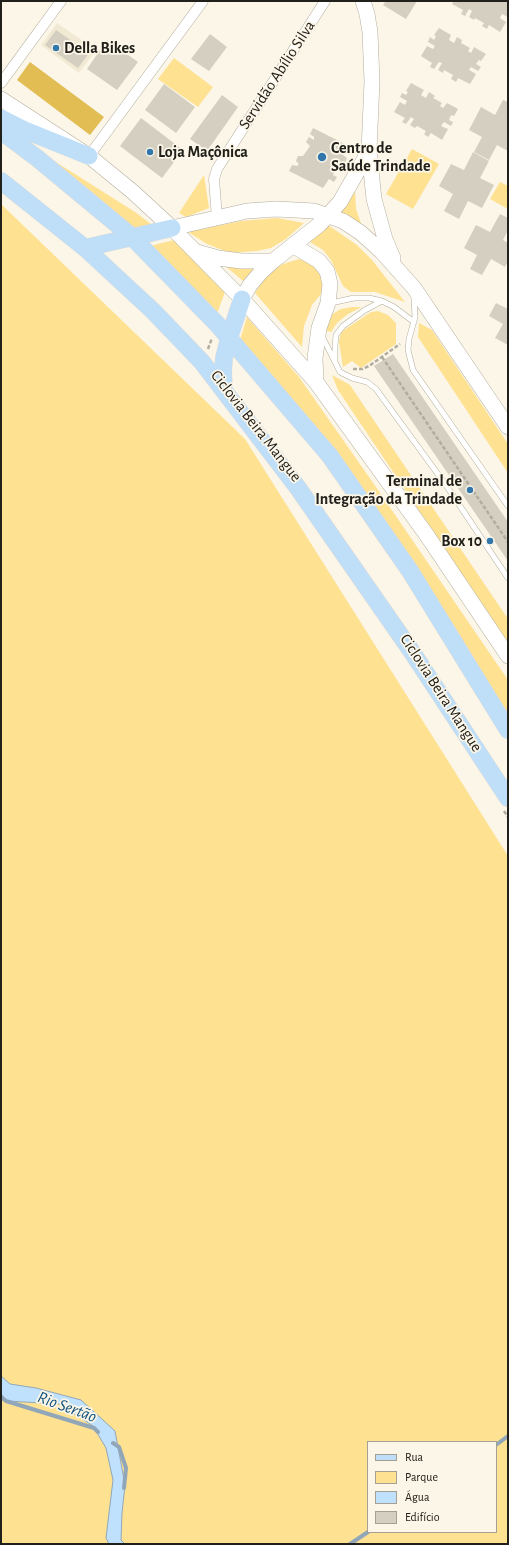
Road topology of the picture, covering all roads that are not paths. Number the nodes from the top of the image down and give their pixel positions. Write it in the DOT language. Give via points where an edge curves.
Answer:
graph roads {
  1 [pos="61,1"];
  2 [pos="203,1"];
  3 [pos="325,1"];
  4 [pos="363,1"];
  5 [pos="1,83"];
  6 [pos="1,99"];
  7 [pos="1,118"];
  8 [pos="1,131"];
  9 [pos="369,151"];
  10 [pos="89,156"];
  11 [pos="1,181"];
  12 [pos="329,215"];
  13 [pos="217,217"];
  14 [pos="172,228"];
  15 [pos="131,236"];
  16 [pos="294,246"];
  17 [pos="85,248"];
  18 [pos="195,252"];
  19 [pos="273,261"];
  20 [pos="398,268"];
  21 [pos="414,288"];
  22 [pos="242,299"];
  23 [pos="382,301"];
  24 [pos="328,304"];
  25 [pos="414,322"];
  26 [pos="319,328"];
  27 [pos="221,336"];
  28 [pos="336,367"];
  29 [pos="316,382"];
  30 [pos="224,390"];
  31 [pos="508,427"];
  32 [pos="508,506"];
  33 [pos="508,578"];
  34 [pos="508,656"];
  35 [pos="508,730"];
  36 [pos="506,804"];
  1 -- 5 [label="street"];
  2 -- 10 [label="street"];
  3 -- 13 [label="street, Servidão Abílio Silva" via="217,169 214,179"];
  4 -- 9 [label="main road" via="368,14 372,81"];
  6 -- 10 [label="main road"];
  7 -- 10 [label="main road"];
  8 -- 15 [label="main road"];
  9 -- 12 [label="main road" via="340,202"];
  9 -- 20 [label="main road" via="378,219"];
  10 -- 14 [label="main road"];
  11 -- 17 [label="main road"];
  12 -- 13 [label="main road" via="314,211 276,209"];
  12 -- 16 [label="main road"];
  12 -- 20 [label="main road" via="361,233"];
  13 -- 14 [label="main road"];
  14 -- 15 [label="main road"];
  14 -- 18 [label="main road"];
  15 -- 17 [label="main road"];
  15 -- 27 [label="main road"];
  16 -- 19 [label="main road"];
  16 -- 24 [label="main road" via="327,270 330,292"];
  17 -- 30 [label="main road" via="202,362"];
  18 -- 19 [label="main road" via="241,261"];
  18 -- 22 [label="main road"];
  19 -- 22 [label="main road" via="254,281"];
  20 -- 21 [label="main road"];
  21 -- 25 [label="lane"];
  21 -- 31 [label="main road"];
  22 -- 27 [label="main road"];
  22 -- 29 [label="main road"];
  23 -- 24 [label="lane" via="354,298"];
  23 -- 25 [label="lane"];
  23 -- 28 [label="lane" via="364,310 343,326 336,335"];
  24 -- 26 [label="main road"];
  25 -- 32 [label="lane" via="408,350 413,370"];
  26 -- 28 [label="lane"];
  26 -- 29 [label="main road" via="315,358"];
  27 -- 30 [label="main road"];
  27 -- 35 [label="main road" via="330,456 410,571"];
  28 -- 33 [label="lane" via="340,372 367,382 376,389 448,488"];
  29 -- 34 [label="main road" via="426,534"];
  30 -- 36 [label="main road" via="298,488 412,652"];
}
